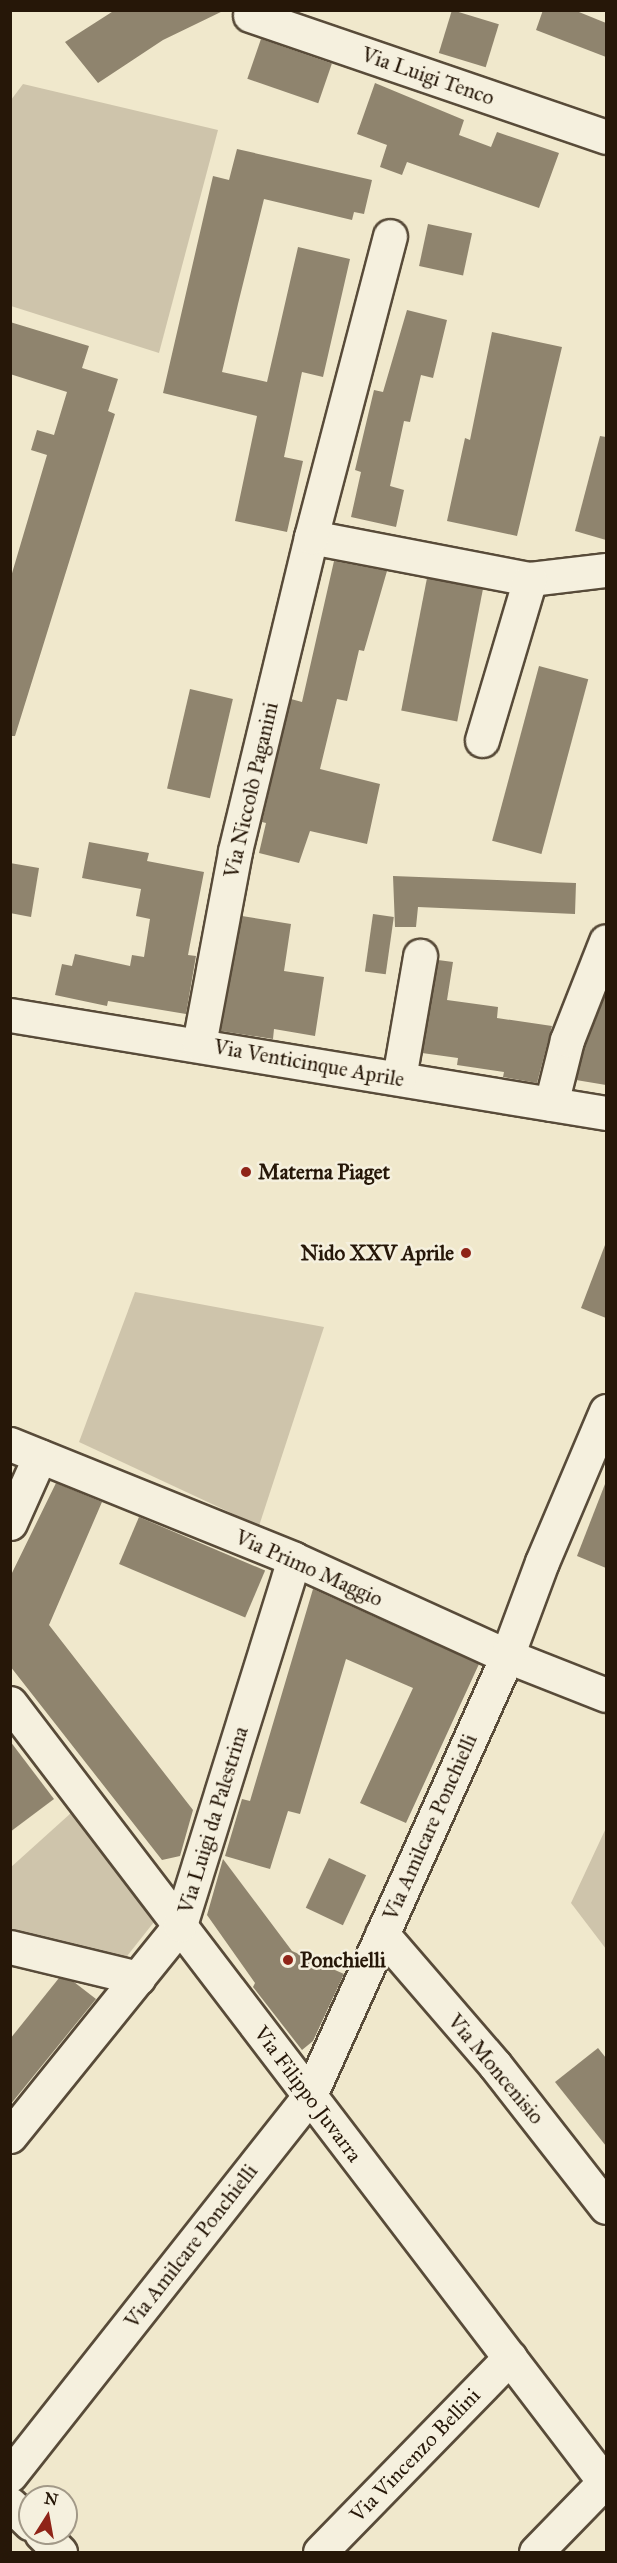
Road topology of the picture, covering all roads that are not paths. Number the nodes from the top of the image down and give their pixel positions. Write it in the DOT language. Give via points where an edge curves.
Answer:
graph roads {
  1 [pos="250,15"];
  2 [pos="606,136"];
  3 [pos="390,236"];
  4 [pos="311,537"];
  5 [pos="606,570"];
  6 [pos="530,579"];
  7 [pos="482,740"];
  8 [pos="606,940"];
  9 [pos="420,956"];
  10 [pos="10,1015"];
  11 [pos="199,1044"];
  12 [pos="399,1078"];
  13 [pos="551,1104"];
  14 [pos="606,1113"];
  15 [pos="606,1411"];
  16 [pos="25,1450"];
  17 [pos="10,1523"];
  18 [pos="294,1559"];
  19 [pos="507,1656"];
  20 [pos="606,1695"];
  21 [pos="10,1703"];
  22 [pos="180,1925"];
  23 [pos="382,1934"];
  24 [pos="10,1947"];
  25 [pos="138,1978"];
  26 [pos="310,2095"];
  27 [pos="10,2136"];
  28 [pos="606,2207"];
  29 [pos="510,2357"];
  30 [pos="10,2475"];
  31 [pos="605,2483"];
  32 [pos="320,2553"];
  33 [pos="536,2553"];
  1 -- 2 [label="street, Via Luigi Tenco"];
  3 -- 4 [label="street, Via Niccolò Paganini"];
  4 -- 6 [label="street"];
  4 -- 11 [label="street, Via Niccolò Paganini" via="235,851"];
  5 -- 6 [label="street"];
  6 -- 7 [label="street"];
  8 -- 13 [label="street" via="567,1040"];
  9 -- 12 [label="street"];
  10 -- 11 [label="street, Via Venticinque Aprile"];
  11 -- 12 [label="street, Via Venticinque Aprile"];
  12 -- 13 [label="street, Via Venticinque Aprile"];
  13 -- 14 [label="street, Via Venticinque Aprile"];
  15 -- 19 [label="street, Via Amilcare Ponchielli"];
  16 -- 17 [label="street"];
  16 -- 18 [label="street, Via Primo Maggio"];
  18 -- 19 [label="street, Via Primo Maggio"];
  18 -- 22 [label="street, Via Luigi da Palestrina"];
  19 -- 20 [label="street, Via Primo Maggio"];
  19 -- 23 [label="street, Via Amilcare Ponchielli"];
  21 -- 22 [label="street, Via Filippo Juvarra"];
  22 -- 25 [label="street, Via Luigi da Palestrina"];
  22 -- 26 [label="street, Via Filippo Juvarra"];
  23 -- 26 [label="street, Via Amilcare Ponchielli"];
  23 -- 28 [label="street, Via Moncenisio" via="495,2065"];
  24 -- 25 [label="street"];
  25 -- 27 [label="street, Via Luigi da Palestrina"];
  26 -- 29 [label="street, Via Filippo Juvarra"];
  26 -- 30 [label="street, Via Amilcare Ponchielli"];
  29 -- 31 [label="street, Via Filippo Juvarra"];
  29 -- 32 [label="street, Via Vincenzo Bellini"];
  31 -- 33 [label="street"];
}
